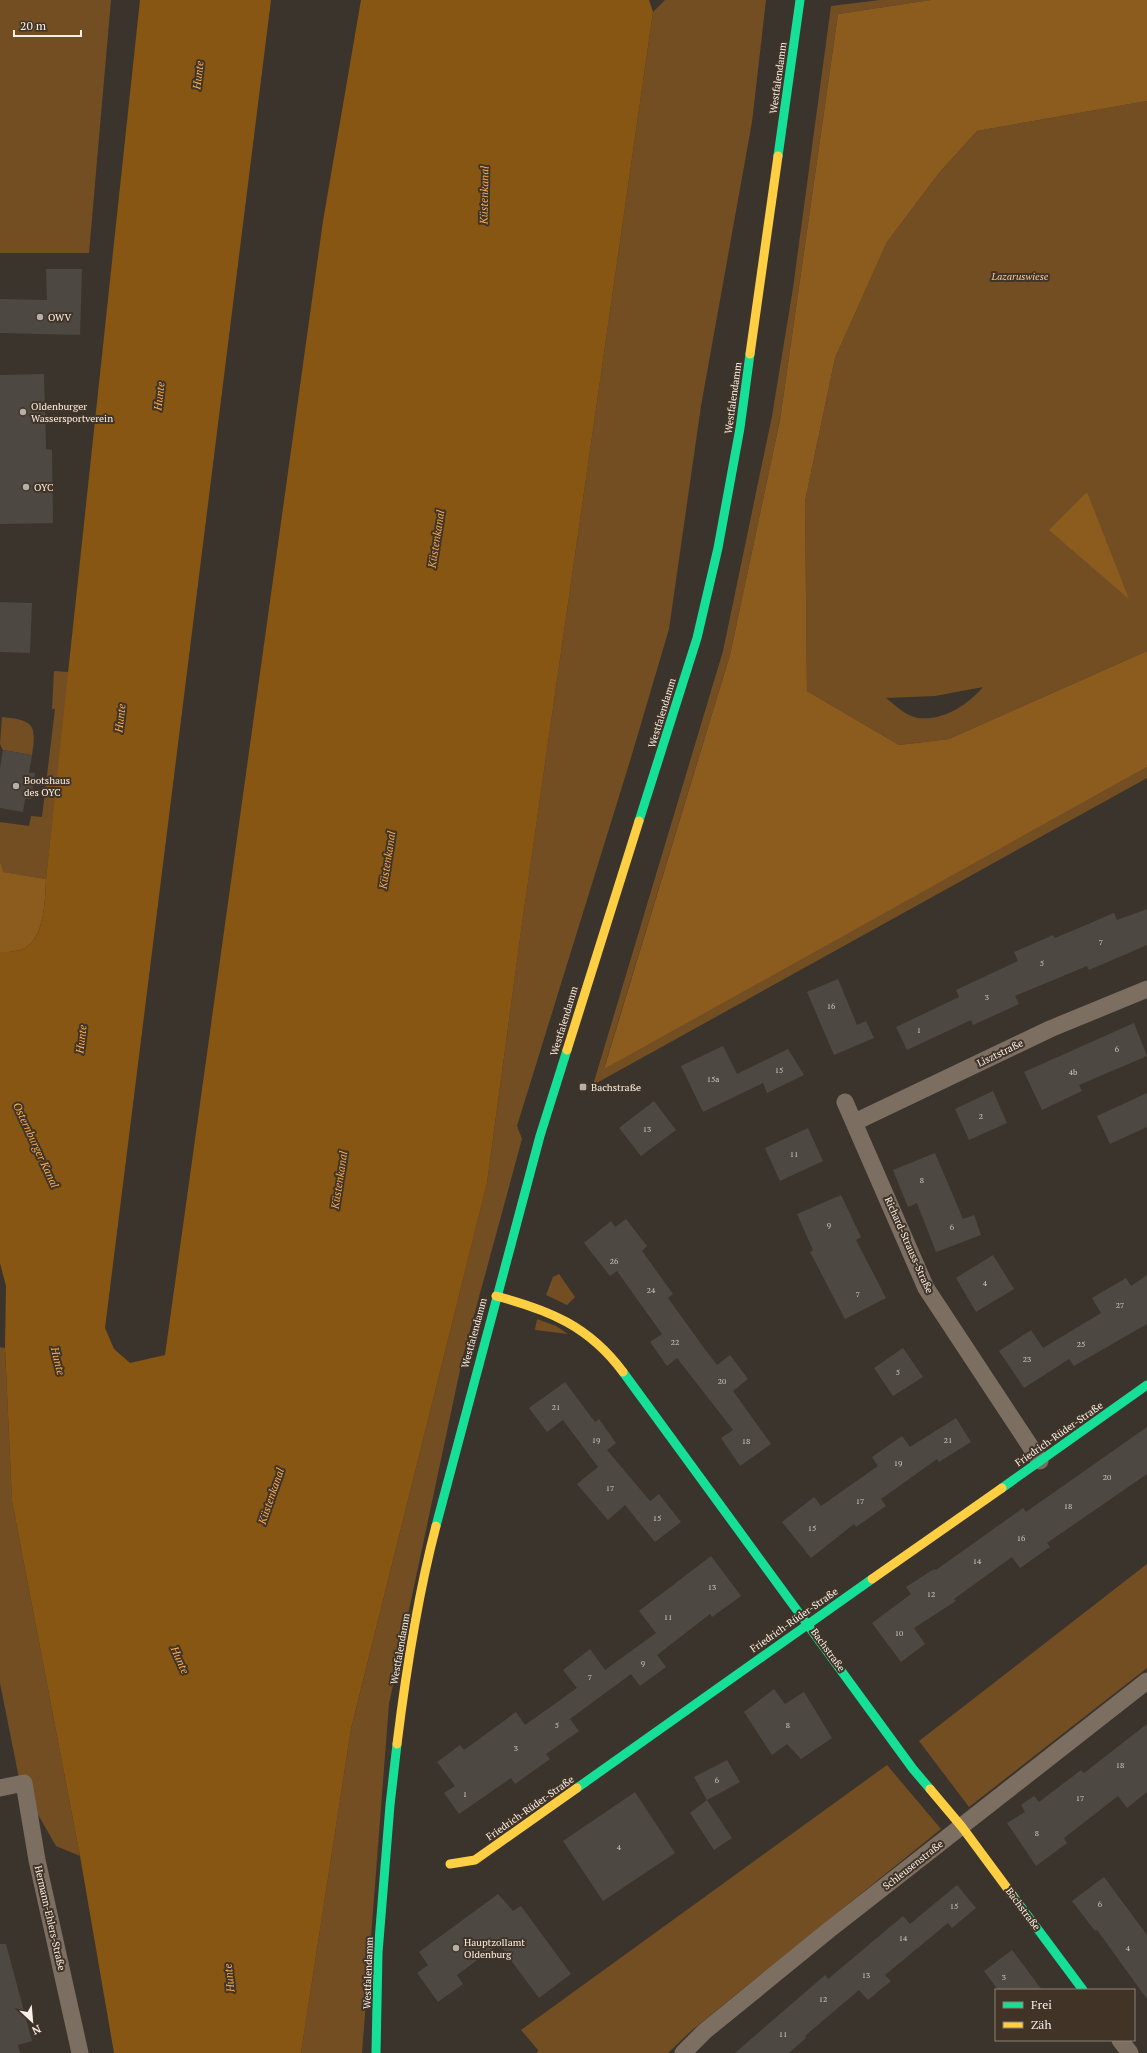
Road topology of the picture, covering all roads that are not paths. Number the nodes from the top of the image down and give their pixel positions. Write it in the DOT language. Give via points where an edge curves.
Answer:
graph roads {
  1 [pos="800,0"];
  2 [pos="1147,989"];
  3 [pos="846,1102"];
  4 [pos="854,1122"];
  5 [pos="496,1296"];
  6 [pos="1147,1385"];
  7 [pos="1040,1461"];
  8 [pos="808,1623"];
  9 [pos="1147,1681"];
  10 [pos="0,1788"];
  11 [pos="962,1826"];
  12 [pos="450,1864"];
  13 [pos="1082,1989"];
  14 [pos="1121,2041"];
  15 [pos="80,2053"];
  16 [pos="376,2053"];
  17 [pos="682,2053"];
  18 [pos="1130,2053"];
  1 -- 5 [label="street, Westfalendamm" via="740,428 718,548 697,638 570,1037"];
  2 -- 4 [label="street, Lisztstraße" via="1050,1029"];
  3 -- 4 [label="street, Richard-Strauss-Straße"];
  4 -- 7 [label="street, Richard-Strauss-Straße" via="926,1288"];
  5 -- 8 [label="street, Bachstraße" via="551,1312 572,1323 592,1339 620,1368"];
  5 -- 16 [label="street, Westfalendamm" via="425,1568 404,1685 378,1953"];
  6 -- 7 [label="street, Friedrich-Rüder-Straße"];
  7 -- 8 [label="street, Friedrich-Rüder-Straße"];
  8 -- 11 [label="street, Bachstraße" via="913,1769"];
  8 -- 12 [label="street, Friedrich-Rüder-Straße" via="475,1860"];
  9 -- 11 [label="street, Schleusenstraße"];
  10 -- 15 [label="street, Hermann-Ehlers-Straße" via="24,1783 37,1860"];
  11 -- 13 [label="street, Bachstraße"];
  11 -- 17 [label="street, Schleusenstraße" via="823,1935 705,2031"];
  14 -- 18 [label="street"];
}
